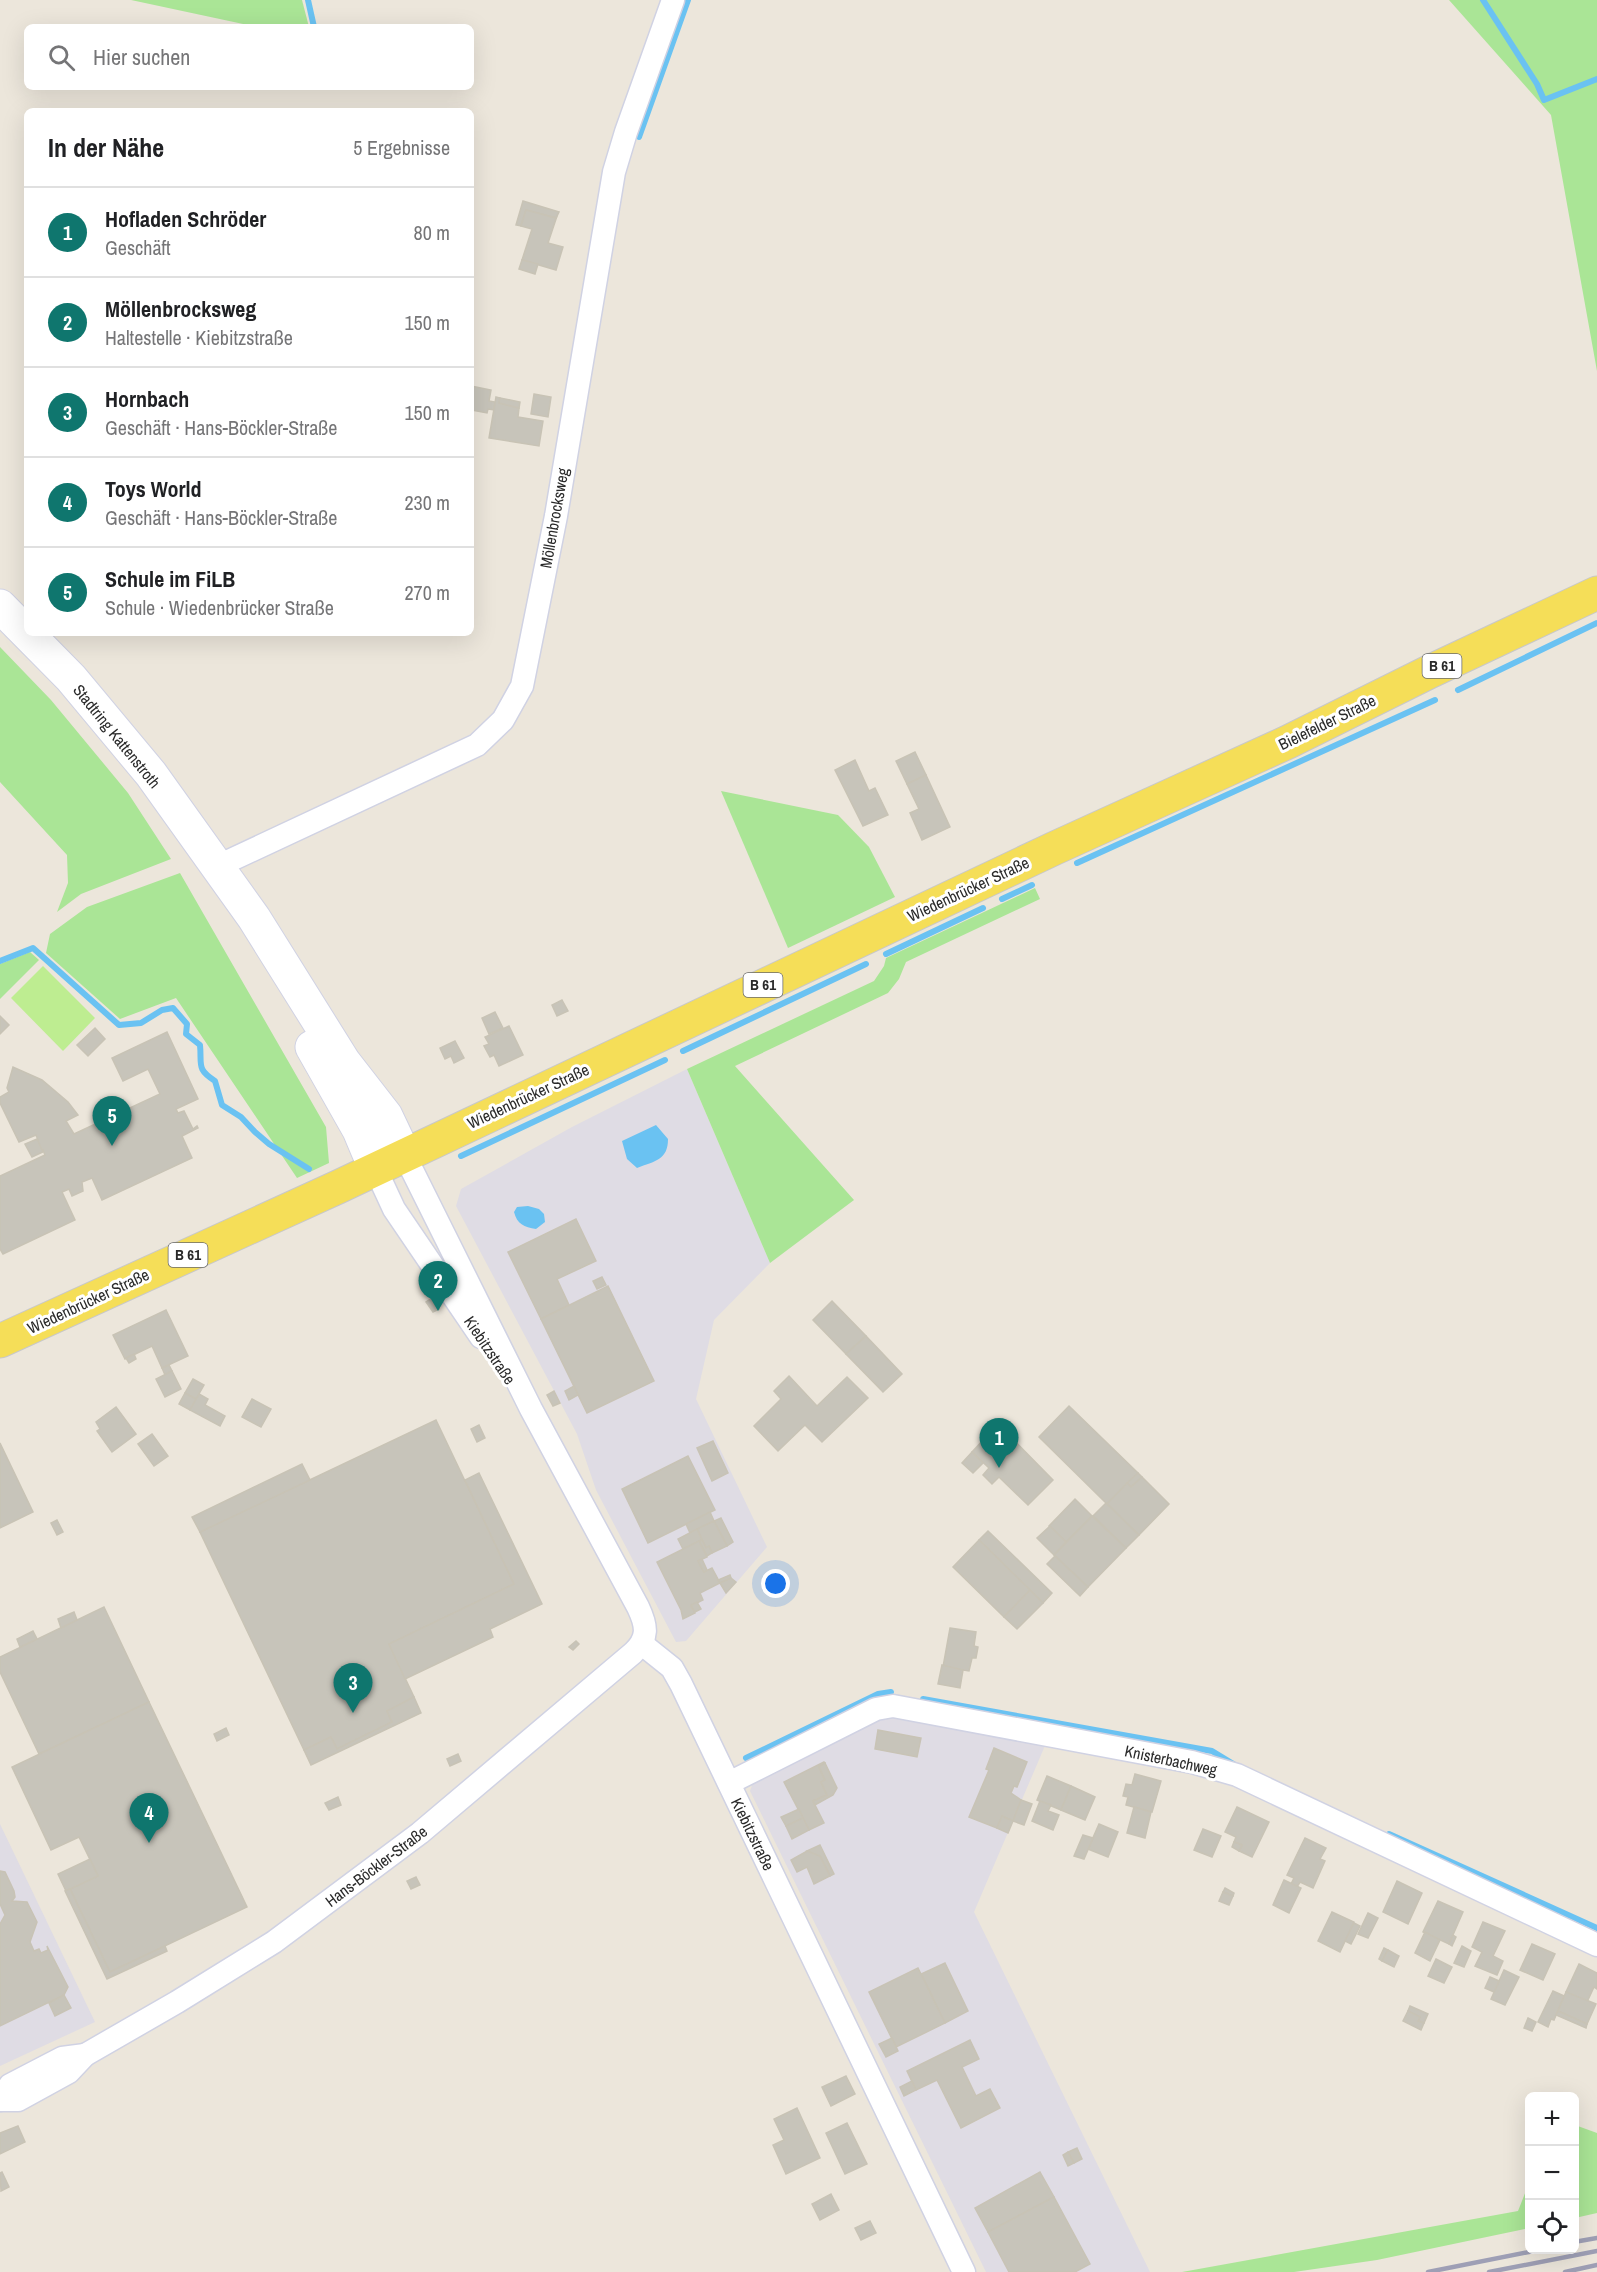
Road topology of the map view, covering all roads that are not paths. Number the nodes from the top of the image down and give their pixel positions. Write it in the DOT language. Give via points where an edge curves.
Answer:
graph roads {
  1 [pos="673,0"];
  2 [pos="1597,593"];
  3 [pos="0,606"];
  4 [pos="24,631"];
  5 [pos="29,636"];
  6 [pos="1055,848"];
  7 [pos="219,871"];
  8 [pos="404,1154"];
  9 [pos="375,1168"];
  10 [pos="0,1341"];
  11 [pos="531,1409"];
  12 [pos="642,1644"];
  13 [pos="729,1783"];
  14 [pos="1597,1945"];
  15 [pos="0,2100"];
  16 [pos="963,2272"];
  1 -- 7 [label="street, Möllenbrocksweg" via="614,172 556,516 522,687 503,720 477,745"];
  2 -- 6 [label="main road, Bielefelder Straße / B 61" via="1277,747"];
  3 -- 4 [label="main road, Stadtring Kattenstroth"];
  5 -- 7 [label="main road, Stadtring Kattenstroth" via="151,774"];
  6 -- 8 [label="main road, Wiedenbrücker Straße / B 61"];
  7 -- 8 [label="main road, Stadtring Kattenstroth" via="254,918 344,1062 386,1116"];
  7 -- 9 [label="main road, Stadtring Kattenstroth" via="243,926 359,1130"];
  8 -- 9 [label="main road, Wiedenbrücker Straße / B 61"];
  8 -- 11 [label="street, Kiebitzstraße"];
  9 -- 10 [label="main road, Wiedenbrücker Straße / B 61"];
  9 -- 11 [label="street, Kiebitzstraße" via="394,1209"];
  11 -- 12 [label="street, Kiebitzstraße" via="638,1607 645,1623"];
  12 -- 13 [label="street, Kiebitzstraße" via="672,1668"];
  12 -- 15 [label="street, Hans-Böckler-Straße" via="420,1833 274,1942 85,2055 69,2072 18,2100"];
  13 -- 14 [label="street, Knisterbachweg" via="876,1709 892,1706 916,1710 1192,1762 1237,1775"];
  13 -- 16 [label="street, Kiebitzstraße"];
}
